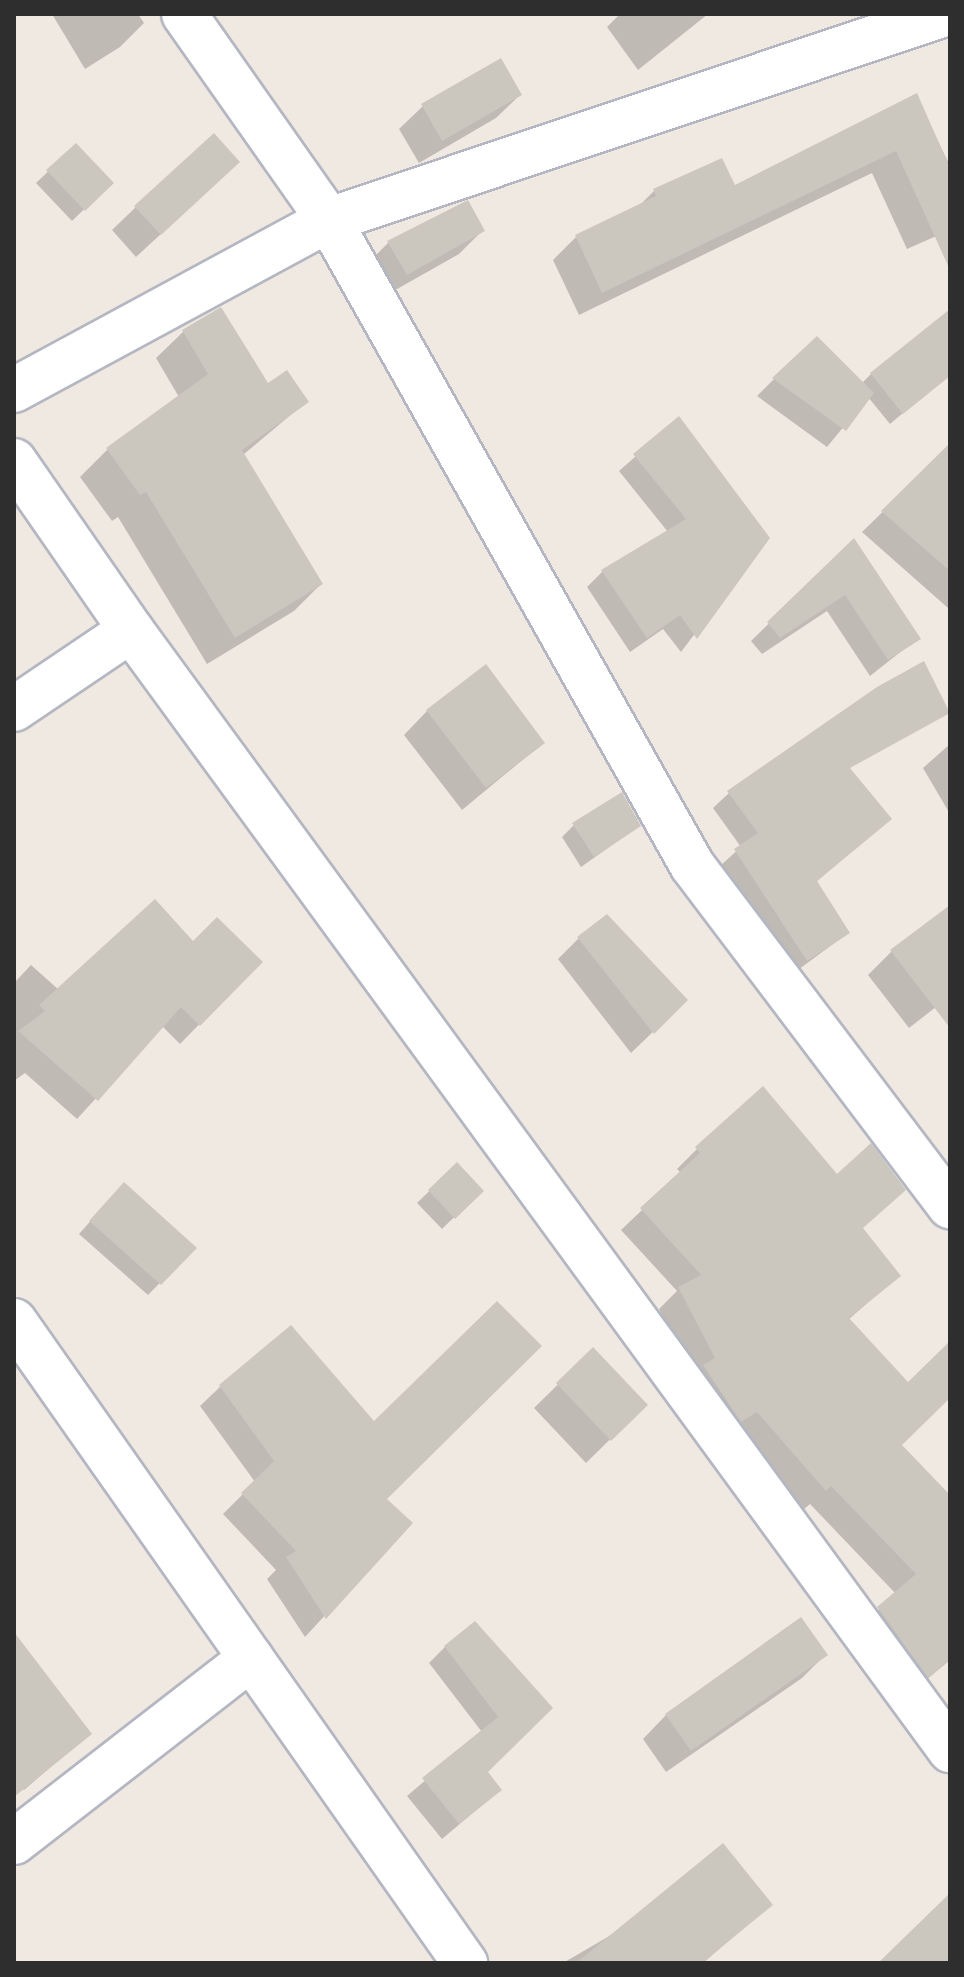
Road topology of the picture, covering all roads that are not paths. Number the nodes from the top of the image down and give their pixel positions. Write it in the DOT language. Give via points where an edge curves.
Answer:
graph roads {
  1 [pos="184,14"];
  2 [pos="945,14"];
  3 [pos="329,220"];
  4 [pos="14,390"];
  5 [pos="14,461"];
  6 [pos="131,630"];
  7 [pos="14,709"];
  8 [pos="950,1206"];
  9 [pos="14,1321"];
  10 [pos="251,1658"];
  11 [pos="950,1750"];
  12 [pos="14,1842"];
  13 [pos="465,1963"];
  1 -- 3 [label="street"];
  2 -- 3 [label="street"];
  3 -- 4 [label="street"];
  3 -- 8 [label="street" via="692,865"];
  5 -- 6 [label="street"];
  6 -- 7 [label="street"];
  6 -- 11 [label="street"];
  9 -- 10 [label="street"];
  10 -- 12 [label="street"];
  10 -- 13 [label="street"];
}
